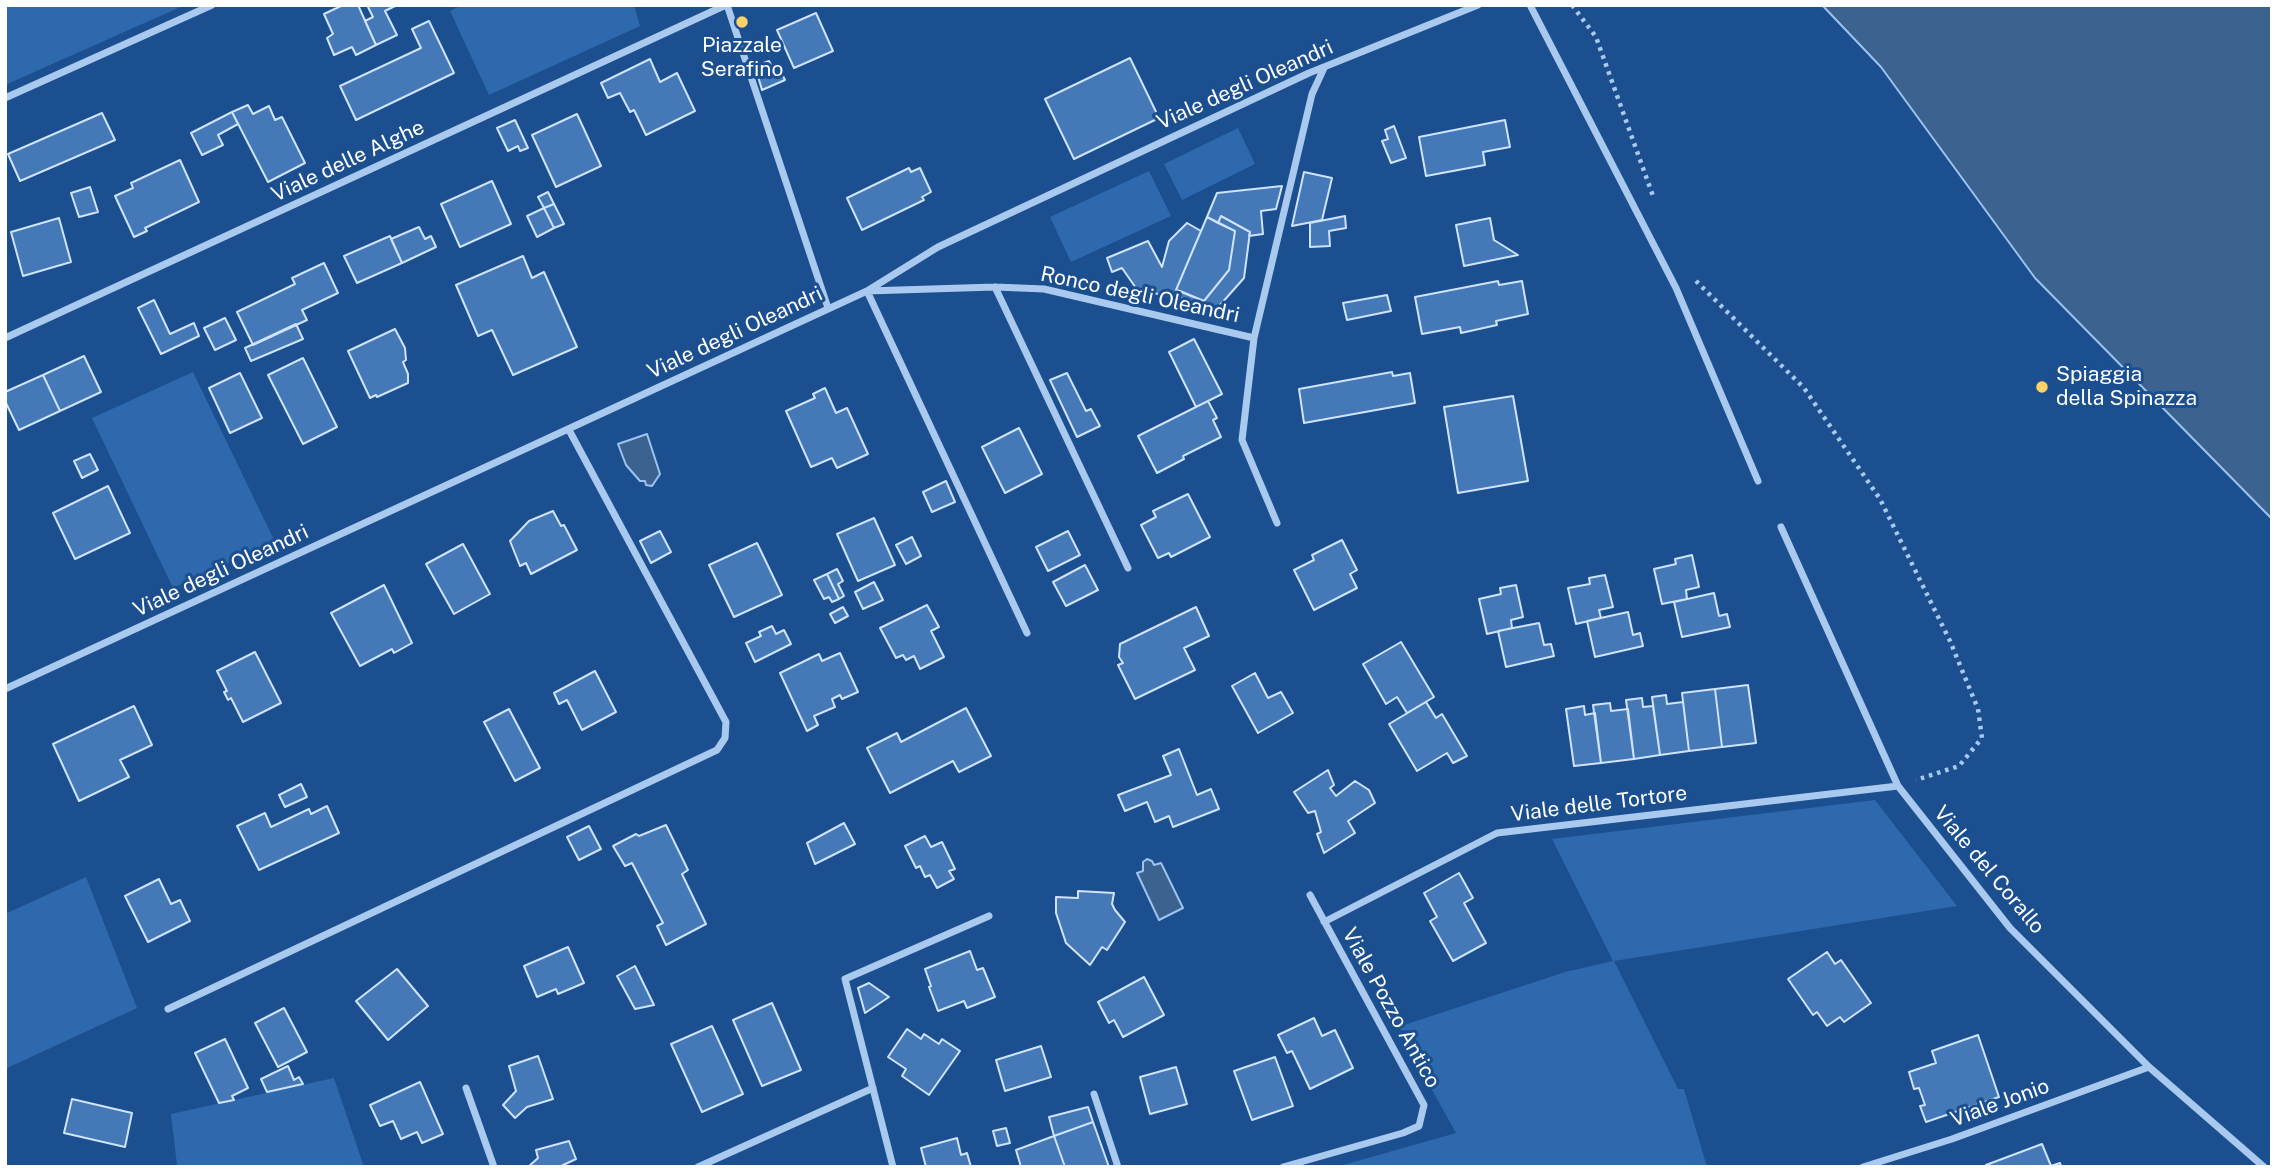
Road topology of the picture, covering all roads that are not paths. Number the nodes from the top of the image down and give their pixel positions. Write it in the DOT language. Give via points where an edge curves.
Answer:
graph roads {
  1 [pos="212,5"];
  2 [pos="727,5"];
  3 [pos="1478,5"];
  4 [pos="1530,5"];
  5 [pos="1324,68"];
  6 [pos="5,98"];
  7 [pos="995,287"];
  8 [pos="867,291"];
  9 [pos="828,308"];
  10 [pos="5,338"];
  11 [pos="1254,338"];
  12 [pos="569,430"];
  13 [pos="1758,481"];
  14 [pos="1277,523"];
  15 [pos="1781,527"];
  16 [pos="1128,568"];
  17 [pos="1027,634"];
  18 [pos="5,690"];
  19 [pos="1898,786"];
  20 [pos="1310,895"];
  21 [pos="989,916"];
  22 [pos="1324,922"];
  23 [pos="169,1009"];
  24 [pos="2148,1067"];
  25 [pos="466,1087"];
  26 [pos="873,1088"];
  27 [pos="1094,1094"];
  28 [pos="494,1167"];
  29 [pos="698,1167"];
  30 [pos="893,1167"];
  31 [pos="1118,1167"];
  32 [pos="1283,1167"];
  33 [pos="1863,1167"];
  34 [pos="2264,1167"];
  1 -- 6 [label="street"];
  2 -- 9 [label="street"];
  2 -- 10 [label="street, Viale delle Alghe"];
  3 -- 5 [label="street, Viale degli Oleandri"];
  4 -- 13 [label="street" via="1676,288"];
  5 -- 8 [label="street, Viale degli Oleandri" via="938,247"];
  5 -- 11 [label="street" via="1312,94"];
  7 -- 8 [label="street, Ronco degli Oleandri"];
  7 -- 11 [label="street, Ronco degli Oleandri" via="1044,289"];
  7 -- 16 [label="street"];
  8 -- 9 [label="street, Viale degli Oleandri"];
  8 -- 17 [label="street"];
  9 -- 12 [label="street, Viale degli Oleandri"];
  11 -- 14 [label="street, Ronco degli Oleandri" via="1242,440"];
  12 -- 18 [label="street, Viale degli Oleandri"];
  12 -- 23 [label="street" via="726,722 725,738 717,750"];
  15 -- 19 [label="street, Viale del Corallo"];
  19 -- 22 [label="street, Viale delle Tortore" via="1497,834"];
  19 -- 24 [label="street, Viale del Corallo" via="2010,928"];
  20 -- 22 [label="street, Viale Pozzo Antico"];
  21 -- 26 [label="street" via="845,979"];
  22 -- 32 [label="street, Viale Pozzo Antico" via="1424,1105 1419,1126"];
  24 -- 33 [label="street, Viale Jonio"];
  24 -- 34 [label="street, Viale del Corallo"];
  25 -- 28 [label="street"];
  26 -- 29 [label="street"];
  26 -- 30 [label="street"];
  27 -- 31 [label="street"];
}
